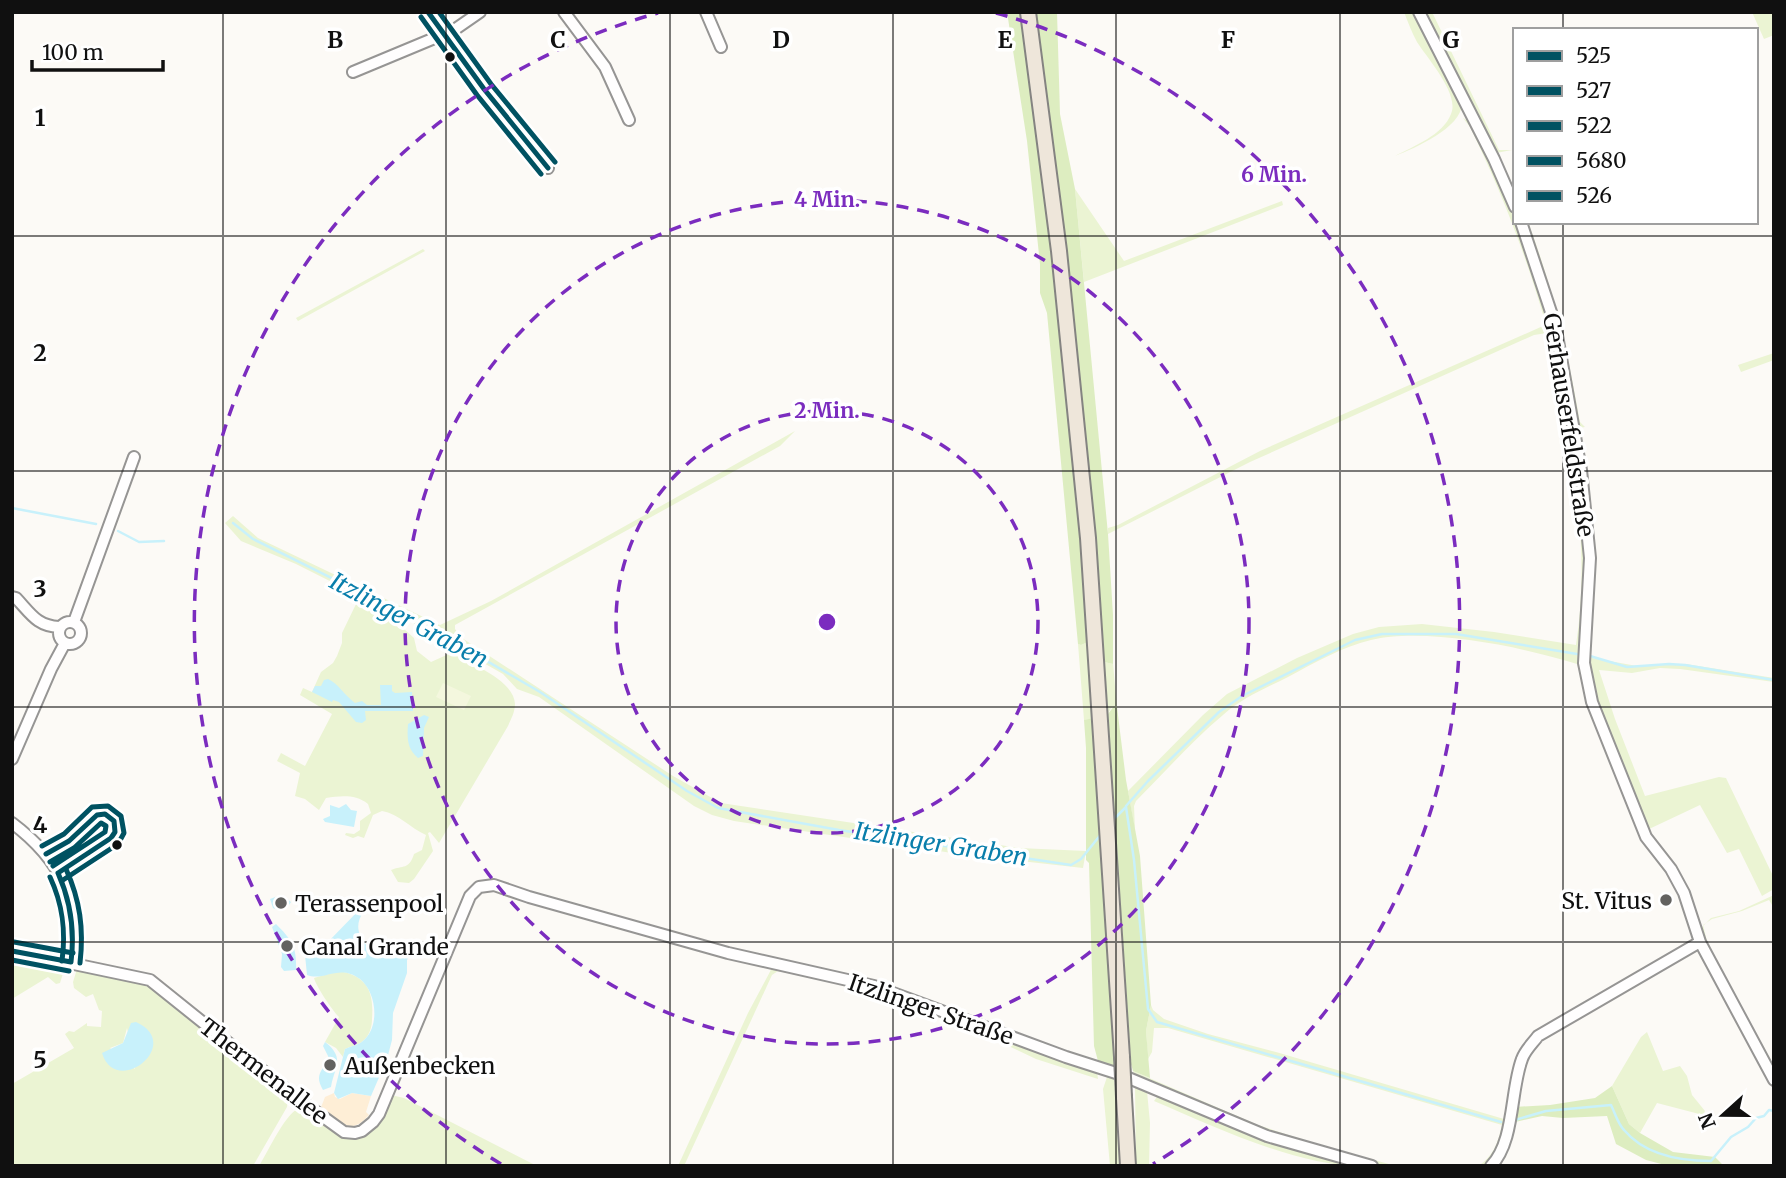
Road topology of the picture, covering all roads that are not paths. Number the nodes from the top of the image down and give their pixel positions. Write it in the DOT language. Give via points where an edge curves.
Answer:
graph roads {
  1 [pos="428,12"];
  2 [pos="480,12"];
  3 [pos="564,12"];
  4 [pos="706,12"];
  5 [pos="1028,12"];
  6 [pos="1419,12"];
  7 [pos="444,34"];
  8 [pos="721,47"];
  9 [pos="353,72"];
  10 [pos="629,120"];
  11 [pos="548,168"];
  12 [pos="1513,202"];
  13 [pos="1522,224"];
  14 [pos="134,457"];
  15 [pos="12,597"];
  16 [pos="74,622"];
  17 [pos="60,627"];
  18 [pos="65,643"];
  19 [pos="12,759"];
  20 [pos="12,823"];
  21 [pos="481,887"];
  22 [pos="1700,942"];
  23 [pos="12,951"];
  24 [pos="71,962"];
  25 [pos="1774,1080"];
  26 [pos="1496,1163"];
  27 [pos="1128,1166"];
  28 [pos="1372,1166"];
  1 -- 7 [label="street"];
  2 -- 7 [label="street"];
  3 -- 10 [label="street" via="606,66"];
  4 -- 8 [label="street"];
  5 -- 27 [label="main road, bridge" via="1059,251 1088,538"];
  6 -- 12 [label="street"];
  7 -- 9 [label="street"];
  7 -- 11 [label="street"];
  13 -- 22 [label="street, Gerhauserfeldstraße" via="1555,324 1587,510 1590,558 1583,655 1587,685 1636,817 1684,893"];
  14 -- 16 [label="street"];
  15 -- 17 [label="street" via="38,622"];
  16 -- 17 [label="street"];
  16 -- 18 [label="street" via="80,636 76,642"];
  17 -- 18 [label="street" via="58,635"];
  18 -- 19 [label="street"];
  20 -- 24 [label="street" via="37,843 65,888 75,924"];
  21 -- 24 [label="street, Thermenallee" via="470,896 379,1114 355,1133 344,1132 297,1098 150,980"];
  21 -- 28 [label="street, Itzlinger Straße" via="494,885 728,953 885,989 1119,1074 1267,1136"];
  22 -- 25 [label="street, Gerhauserfeldstraße"];
  22 -- 26 [label="street" via="1538,1036 1523,1055"];
  23 -- 24 [label="street, Thermenallee"];
}
